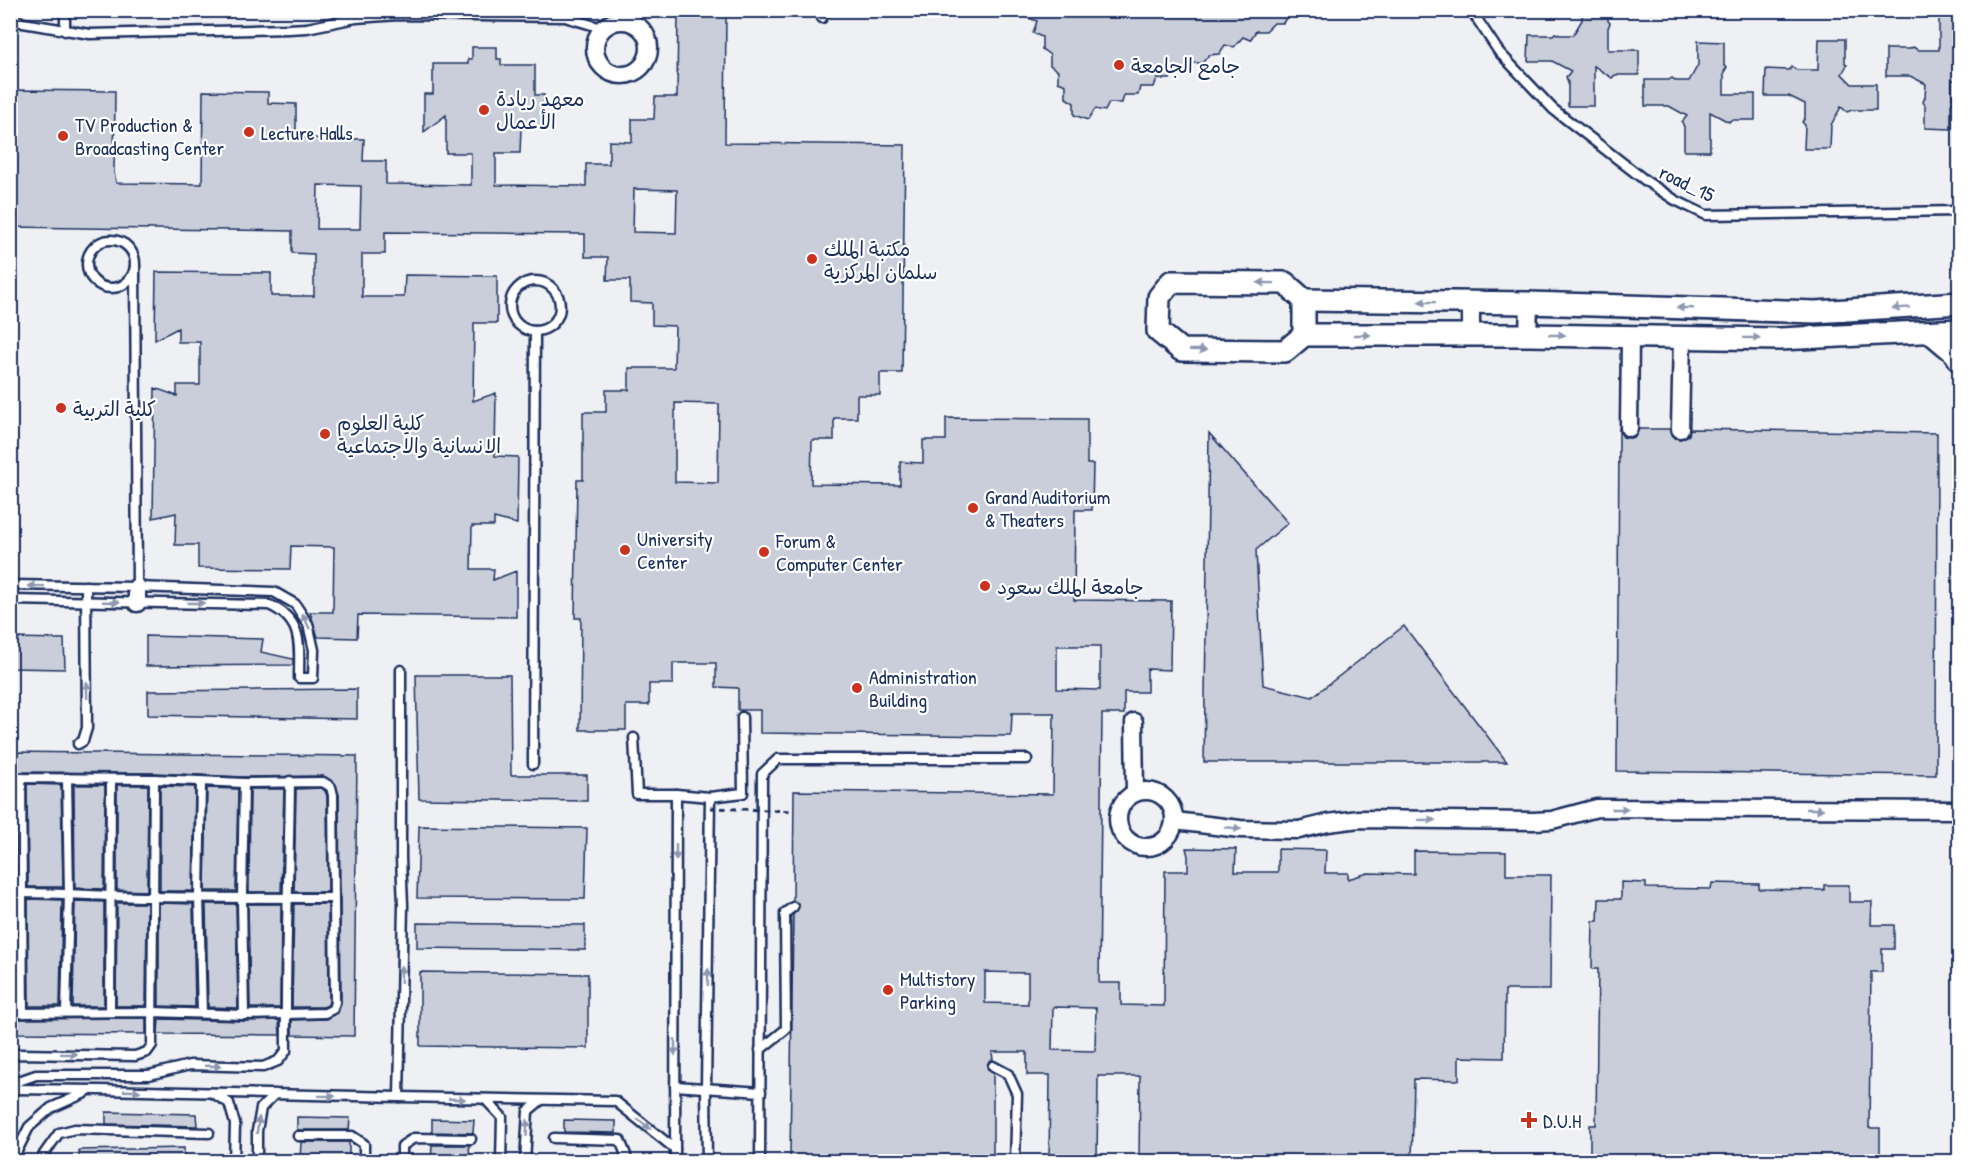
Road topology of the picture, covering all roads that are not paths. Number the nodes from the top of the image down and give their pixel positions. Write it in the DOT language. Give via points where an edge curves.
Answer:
graph roads {
  1 [pos="65,10"];
  2 [pos="1471,10"];
  3 [pos="10,15"];
  4 [pos="602,28"];
  5 [pos="64,31"];
  6 [pos="1959,211"];
  7 [pos="135,267"];
  8 [pos="1304,300"];
  9 [pos="1471,303"];
  10 [pos="1529,303"];
  11 [pos="1959,303"];
  12 [pos="1959,330"];
  13 [pos="535,331"];
  14 [pos="1930,332"];
  15 [pos="1471,334"];
  16 [pos="1304,335"];
  17 [pos="1527,335"];
  18 [pos="1630,336"];
  19 [pos="1682,337"];
  20 [pos="1959,360"];
  21 [pos="1629,429"];
  22 [pos="1680,429"];
  23 [pos="10,585"];
  24 [pos="86,586"];
  25 [pos="137,595"];
  26 [pos="10,600"];
  27 [pos="86,601"];
  28 [pos="401,670"];
  29 [pos="742,717"];
  30 [pos="1134,722"];
  31 [pos="634,738"];
  32 [pos="78,744"];
  33 [pos="1027,759"];
  34 [pos="533,764"];
  35 [pos="10,778"];
  36 [pos="21,778"];
  37 [pos="68,778"];
  38 [pos="111,779"];
  39 [pos="154,779"];
  40 [pos="290,781"];
  41 [pos="201,782"];
  42 [pos="243,783"];
  43 [pos="1135,793"];
  44 [pos="676,794"];
  45 [pos="710,797"];
  46 [pos="1959,810"];
  47 [pos="1175,821"];
  48 [pos="22,892"];
  49 [pos="10,893"];
  50 [pos="69,894"];
  51 [pos="112,895"];
  52 [pos="199,896"];
  53 [pos="152,897"];
  54 [pos="289,898"];
  55 [pos="333,898"];
  56 [pos="242,899"];
  57 [pos="793,907"];
  58 [pos="66,1012"];
  59 [pos="110,1012"];
  60 [pos="153,1012"];
  61 [pos="10,1013"];
  62 [pos="23,1013"];
  63 [pos="202,1013"];
  64 [pos="285,1014"];
  65 [pos="243,1015"];
  66 [pos="760,1050"];
  67 [pos="10,1056"];
  68 [pos="993,1066"];
  69 [pos="10,1084"];
  70 [pos="675,1086"];
  71 [pos="706,1088"];
  72 [pos="10,1089"];
  73 [pos="93,1090"];
  74 [pos="761,1092"];
  75 [pos="211,1093"];
  76 [pos="275,1094"];
  77 [pos="399,1097"];
  78 [pos="486,1100"];
  79 [pos="540,1101"];
  80 [pos="209,1133"];
  81 [pos="298,1136"];
  82 [pos="554,1138"];
  83 [pos="471,1139"];
  84 [pos="675,1149"];
  85 [pos="14,1161"];
  86 [pos="42,1161"];
  87 [pos="234,1161"];
  88 [pos="257,1161"];
  89 [pos="364,1161"];
  90 [pos="402,1161"];
  91 [pos="501,1161"];
  92 [pos="525,1161"];
  93 [pos="626,1161"];
  94 [pos="675,1161"];
  95 [pos="707,1161"];
  96 [pos="760,1161"];
  97 [pos="1015,1161"];
  1 -- 5 [label="lane"];
  2 -- 6 [label="lane, road_15" via="1499,52 1553,109 1646,181 1706,215"];
  3 -- 5 [label="lane" via="23,23"];
  4 -- 5 [label="lane" via="565,17 398,15 288,29 90,34"];
  7 -- 7 [label="lane" via="132,252 120,242 96,245 88,258 89,274 106,288 128,282"];
  7 -- 25 [label="lane"];
  9 -- 8 [label="street, one-way"];
  8 -- 16 [label="street"];
  8 -- 16 [label="street, one-way" via="1285,283 1171,282 1159,297 1158,313 1158,331 1181,350 1285,351"];
  9 -- 10 [label="street"];
  9 -- 15 [label="street"];
  11 -- 10 [label="street, one-way" via="1815,312"];
  10 -- 17 [label="street"];
  12 -- 14 [label="street"];
  13 -- 13 [label="lane" via="516,324 510,309 517,287 532,280 549,284 560,298 561,307 554,323"];
  13 -- 34 [label="lane"];
  19 -- 14 [label="street, one-way" via="1780,339"];
  14 -- 20 [label="street"];
  16 -- 15 [label="street, one-way"];
  15 -- 17 [label="street"];
  17 -- 18 [label="street, one-way"];
  18 -- 19 [label="street"];
  18 -- 21 [label="street"];
  19 -- 22 [label="street"];
  24 -- 23 [label="lane, one-way"];
  24 -- 25 [label="lane"];
  24 -- 27 [label="lane"];
  25 -- 25 [label="lane, one-way" via="262,603 276,608 292,621 298,635 299,678 313,678 314,650 308,624 295,604 281,595 266,591"];
  27 -- 25 [label="lane, one-way"];
  26 -- 27 [label="lane"];
  32 -- 27 [label="lane, one-way" via="87,728"];
  77 -- 28 [label="lane, one-way" via="403,905"];
  29 -- 45 [label="lane" via="743,793"];
  30 -- 43 [label="street"];
  31 -- 44 [label="lane" via="637,795"];
  33 -- 66 [label="lane" via="778,759 762,774"];
  35 -- 36 [label="lane"];
  36 -- 37 [label="lane"];
  36 -- 48 [label="lane"];
  37 -- 38 [label="lane"];
  37 -- 50 [label="lane"];
  38 -- 39 [label="lane"];
  38 -- 51 [label="lane"];
  39 -- 41 [label="lane"];
  39 -- 53 [label="lane"];
  40 -- 42 [label="lane"];
  40 -- 54 [label="lane"];
  40 -- 55 [label="lane" via="323,782 331,787"];
  41 -- 42 [label="lane"];
  41 -- 52 [label="lane"];
  42 -- 56 [label="lane"];
  43 -- 47 [label="street" via="1145,791 1163,796 1170,803"];
  43 -- 47 [label="street" via="1127,798 1118,815 1118,824 1127,840 1143,847 1161,844 1173,831"];
  44 -- 45 [label="lane"];
  44 -- 70 [label="lane, one-way"];
  71 -- 45 [label="lane, one-way"];
  47 -- 46 [label="street, one-way" via="1240,829 1299,830 1359,819 1552,820 1596,808"];
  48 -- 49 [label="lane"];
  48 -- 50 [label="lane"];
  48 -- 62 [label="lane"];
  50 -- 51 [label="lane"];
  50 -- 58 [label="lane"];
  51 -- 53 [label="lane"];
  51 -- 59 [label="lane"];
  52 -- 53 [label="lane"];
  52 -- 56 [label="lane"];
  52 -- 63 [label="lane"];
  53 -- 60 [label="lane"];
  54 -- 55 [label="lane"];
  54 -- 56 [label="lane"];
  54 -- 64 [label="lane"];
  55 -- 64 [label="lane" via="333,1009 325,1013"];
  56 -- 65 [label="lane"];
  57 -- 66 [label="lane" via="785,913 786,1029"];
  58 -- 59 [label="lane"];
  58 -- 62 [label="lane"];
  59 -- 60 [label="lane"];
  60 -- 63 [label="lane"];
  67 -- 60 [label="lane, one-way" via="141,1055 152,1045"];
  61 -- 62 [label="lane"];
  63 -- 65 [label="lane"];
  64 -- 65 [label="lane"];
  69 -- 64 [label="lane, one-way" via="36,1075 149,1075 190,1065 263,1068 278,1061 286,1051"];
  66 -- 74 [label="lane"];
  68 -- 97 [label="lane" via="1008,1074 1017,1094"];
  70 -- 71 [label="lane"];
  70 -- 84 [label="lane"];
  71 -- 74 [label="lane"];
  71 -- 95 [label="lane"];
  72 -- 73 [label="lane"];
  73 -- 75 [label="lane, one-way"];
  73 -- 85 [label="lane" via="51,1108 29,1127"];
  74 -- 96 [label="lane"];
  75 -- 76 [label="lane"];
  75 -- 87 [label="lane" via="229,1103 235,1124"];
  76 -- 77 [label="lane, one-way"];
  88 -- 76 [label="lane, one-way" via="261,1108"];
  77 -- 78 [label="lane, one-way"];
  78 -- 79 [label="lane"];
  78 -- 91 [label="lane" via="502,1117"];
  79 -- 84 [label="lane, one-way" via="615,1101"];
  92 -- 79 [label="lane, one-way" via="528,1111"];
  80 -- 86 [label="lane" via="75,1129 59,1133"];
  81 -- 89 [label="lane" via="352,1136 364,1144"];
  82 -- 93 [label="lane" via="620,1140"];
  83 -- 90 [label="lane" via="414,1138 402,1146"];
  84 -- 94 [label="lane"];
}
